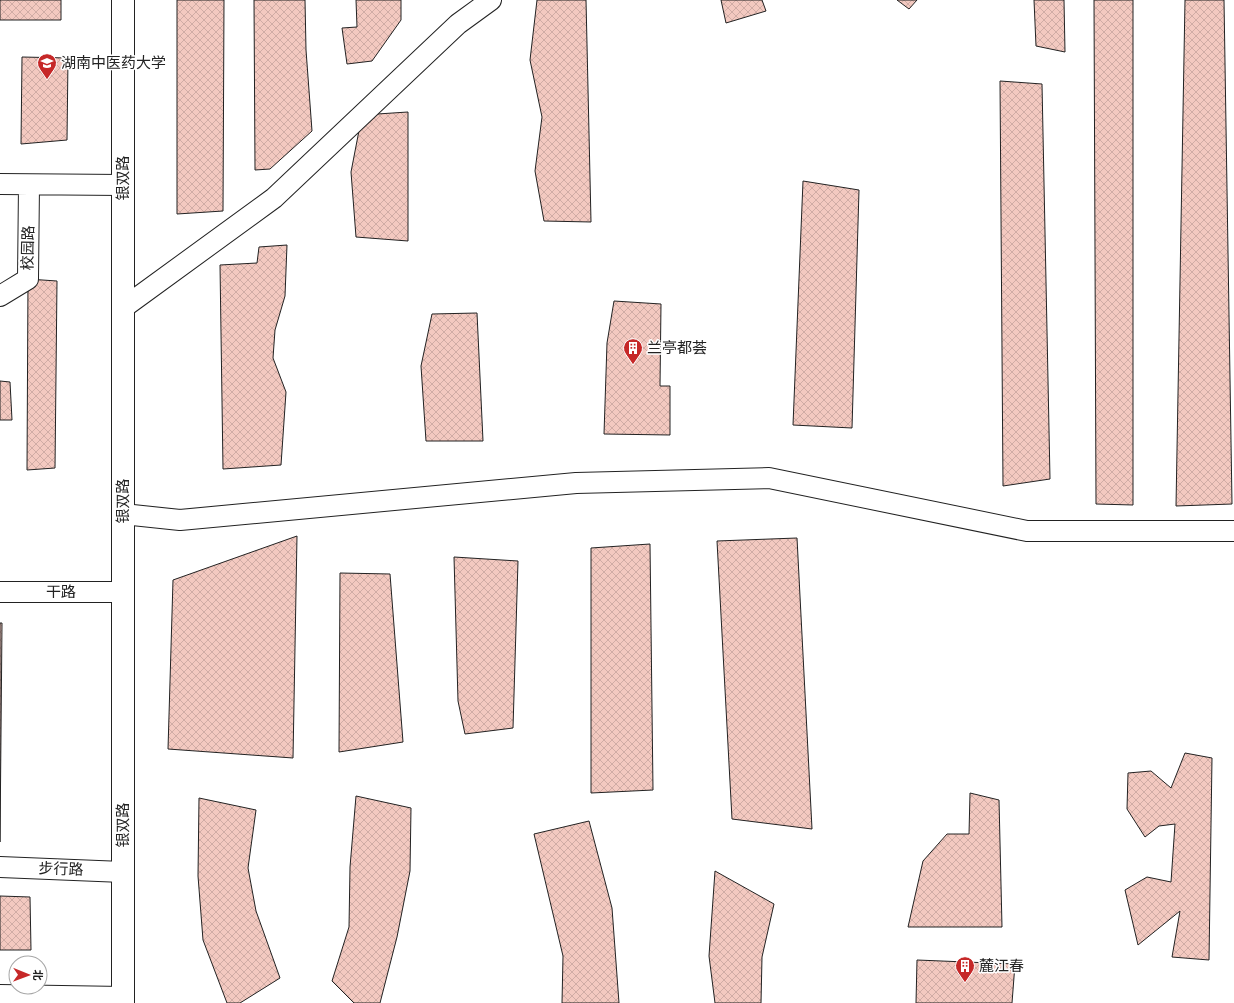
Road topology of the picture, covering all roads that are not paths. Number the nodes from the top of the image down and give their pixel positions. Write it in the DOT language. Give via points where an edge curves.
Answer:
graph roads {
  1 [pos="123,0"];
  2 [pos="490,0"];
  3 [pos="0,184"];
  4 [pos="30,185"];
  5 [pos="123,185"];
  6 [pos="0,296"];
  7 [pos="123,308"];
  8 [pos="123,514"];
  9 [pos="1234,531"];
  10 [pos="0,592"];
  11 [pos="123,592"];
  12 [pos="0,867"];
  13 [pos="123,872"];
  14 [pos="0,995"];
  15 [pos="123,1000"];
  1 -- 5 [label="street, 银双路"];
  2 -- 7 [label="street" via="458,24 274,198"];
  3 -- 4 [label="street"];
  4 -- 5 [label="street"];
  4 -- 6 [label="street, 校园路" via="28,279"];
  5 -- 7 [label="street, 银双路"];
  7 -- 8 [label="street, 银双路"];
  8 -- 9 [label="street" via="180,520 576,483 769,478 1028,531"];
  8 -- 11 [label="street, 银双路"];
  10 -- 11 [label="street, 干路"];
  11 -- 13 [label="street, 银双路"];
  12 -- 13 [label="street, 步行路"];
  13 -- 15 [label="street, 银双路"];
  14 -- 15 [label="street"];
}
